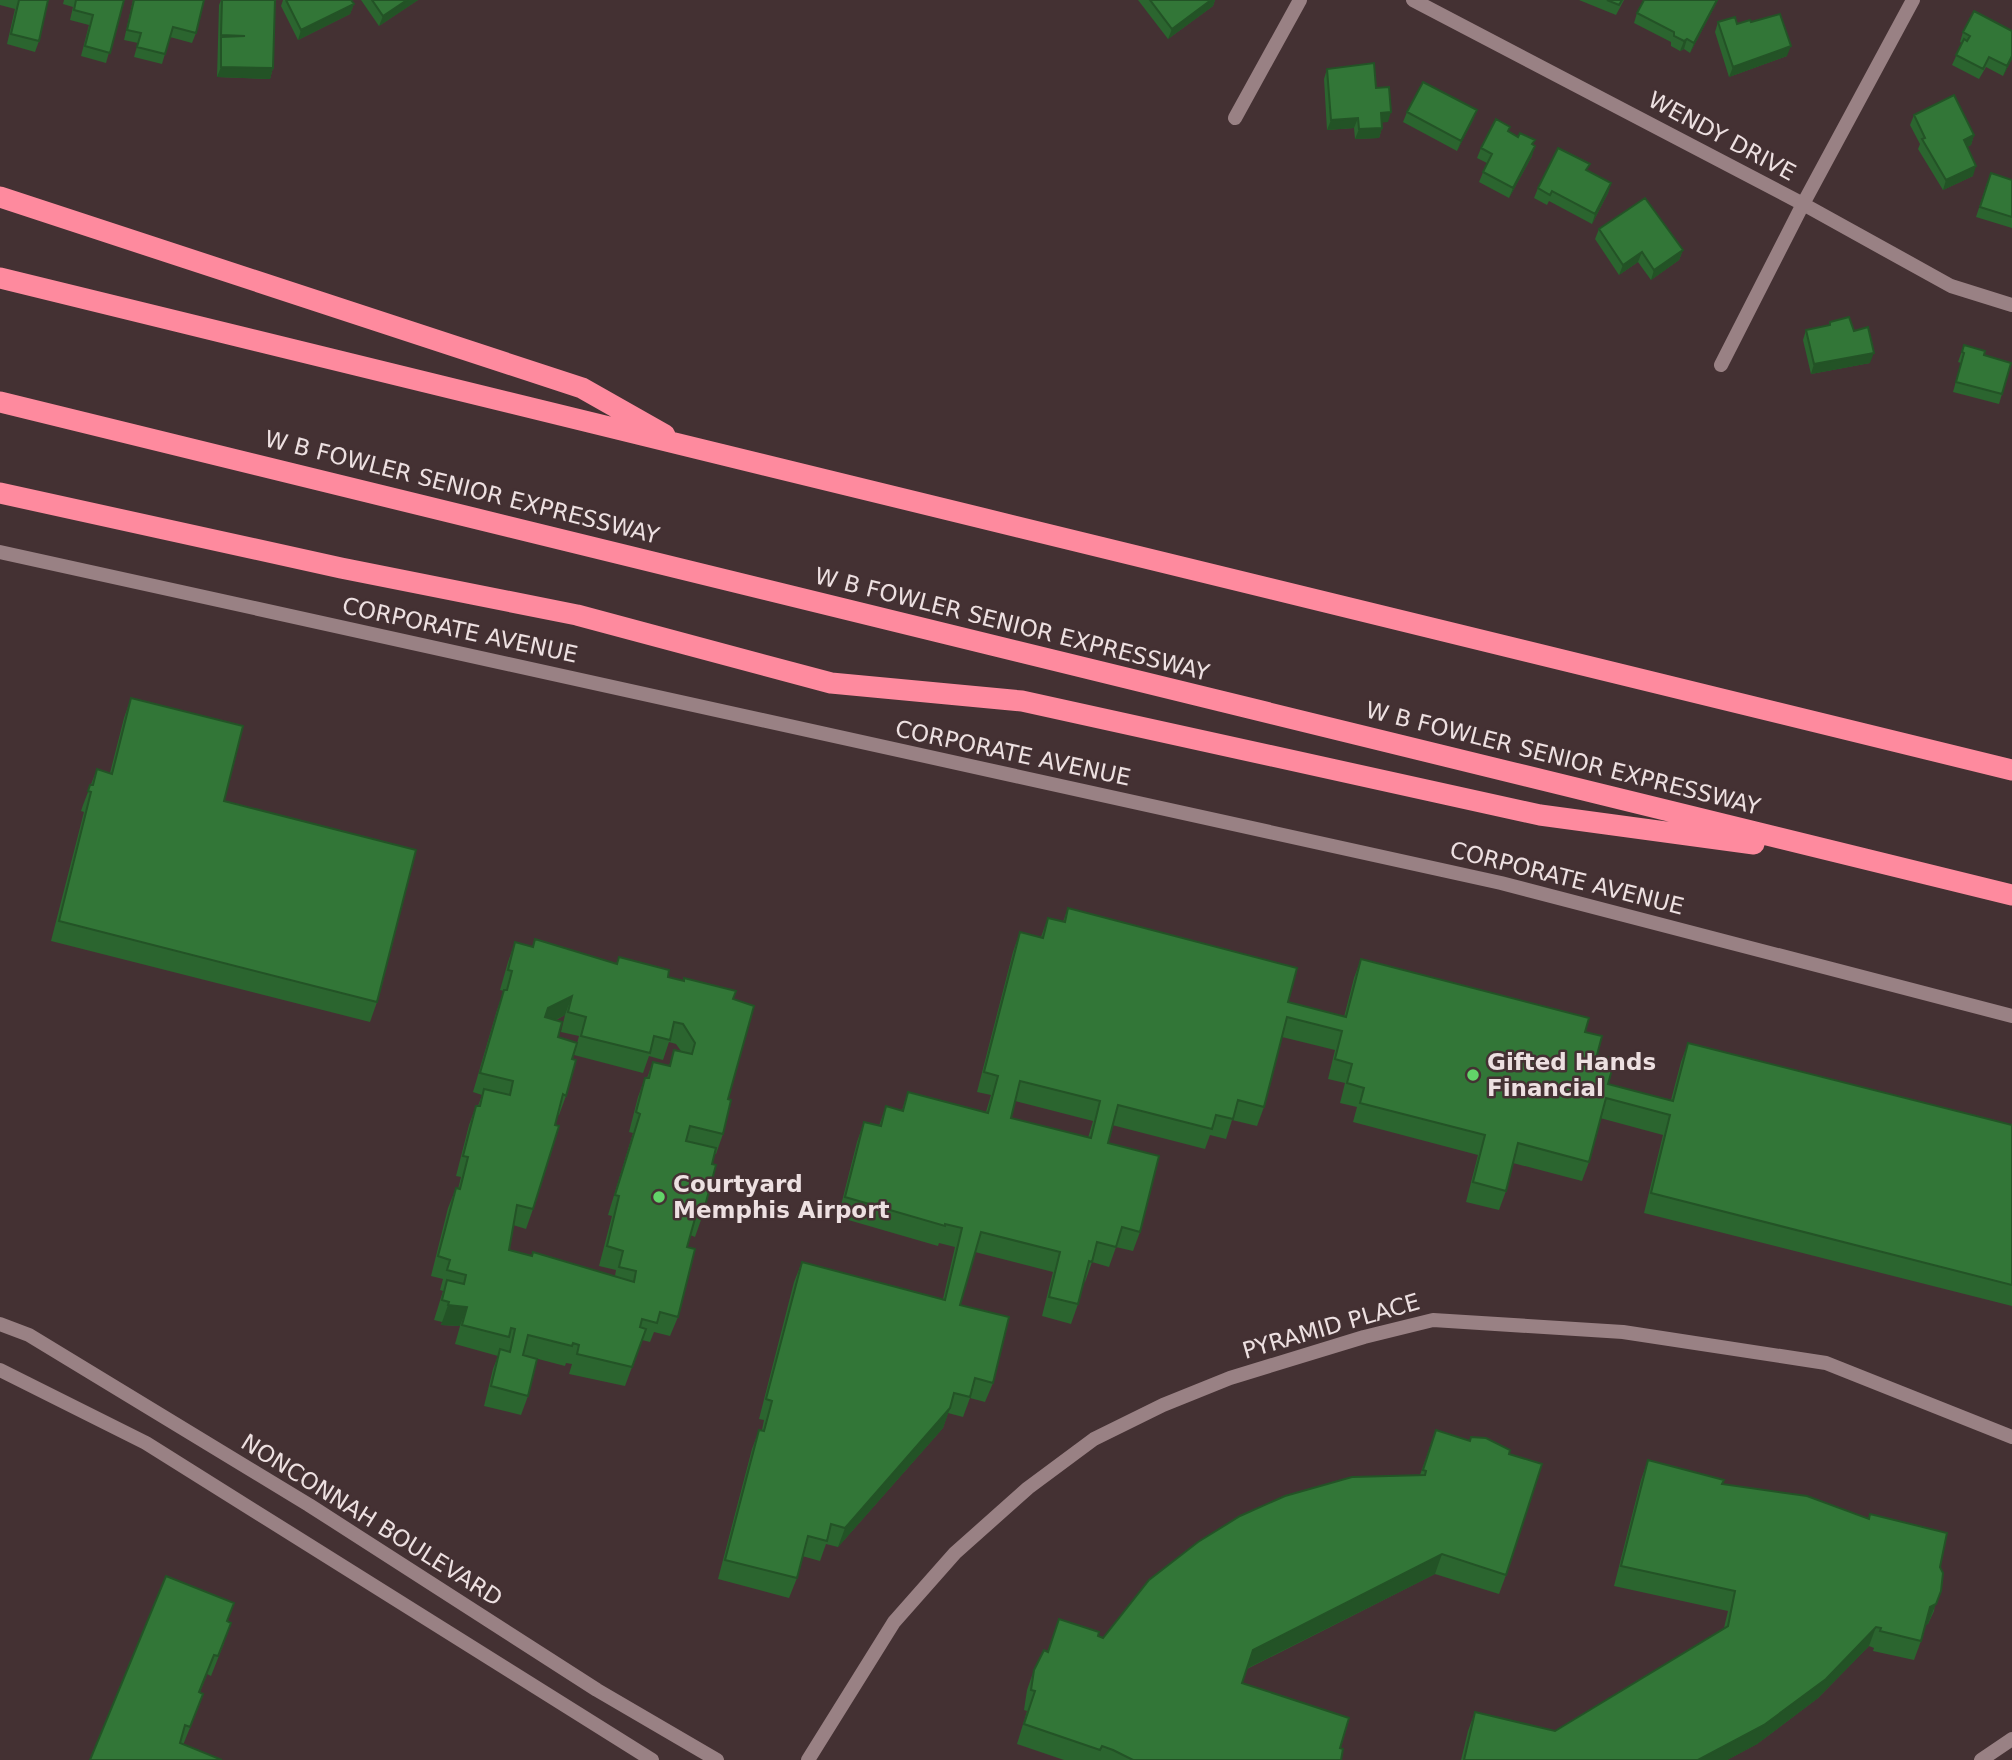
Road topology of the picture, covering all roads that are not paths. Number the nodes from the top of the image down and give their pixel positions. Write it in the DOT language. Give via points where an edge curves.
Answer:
graph roads {
  1 [pos="1300,0"];
  2 [pos="1413,0"];
  3 [pos="1913,0"];
  4 [pos="1235,118"];
  5 [pos="0,197"];
  6 [pos="1803,204"];
  7 [pos="0,278"];
  8 [pos="2012,305"];
  9 [pos="1721,365"];
  10 [pos="0,402"];
  11 [pos="688,449"];
  12 [pos="0,493"];
  13 [pos="0,552"];
  14 [pos="2012,771"];
  15 [pos="1863,858"];
  16 [pos="2012,895"];
  17 [pos="2012,1016"];
  18 [pos="0,1324"];
  19 [pos="0,1370"];
  20 [pos="2012,1437"];
  21 [pos="2012,1740"];
  22 [pos="652,1760"];
  23 [pos="717,1760"];
  24 [pos="808,1760"];
  25 [pos="1980,1760"];
  1 -- 4 [label="street"];
  2 -- 6 [label="street, WENDY DRIVE"];
  3 -- 6 [label="street"];
  5 -- 11 [label="highway" via="582,388"];
  6 -- 8 [label="street, WENDY DRIVE" via="1951,286"];
  6 -- 9 [label="street"];
  7 -- 11 [label="highway"];
  10 -- 15 [label="highway, W B FOWLER SENIOR EXPRESSWAY"];
  11 -- 14 [label="highway"];
  12 -- 15 [label="highway" via="577,615 831,683 1022,701 1540,816"];
  13 -- 17 [label="street, CORPORATE AVENUE" via="1501,883"];
  15 -- 16 [label="highway, W B FOWLER SENIOR EXPRESSWAY"];
  18 -- 23 [label="street, NONCONNAH BOULEVARD" via="29,1335 597,1690"];
  19 -- 22 [label="street" via="146,1443"];
  20 -- 24 [label="street, PYRAMID PLACE" via="1826,1363 1622,1332 1433,1320 1364,1337 1230,1378 1163,1405 1094,1439 1028,1488 955,1553 894,1622"];
  21 -- 25 [label="street"];
}
